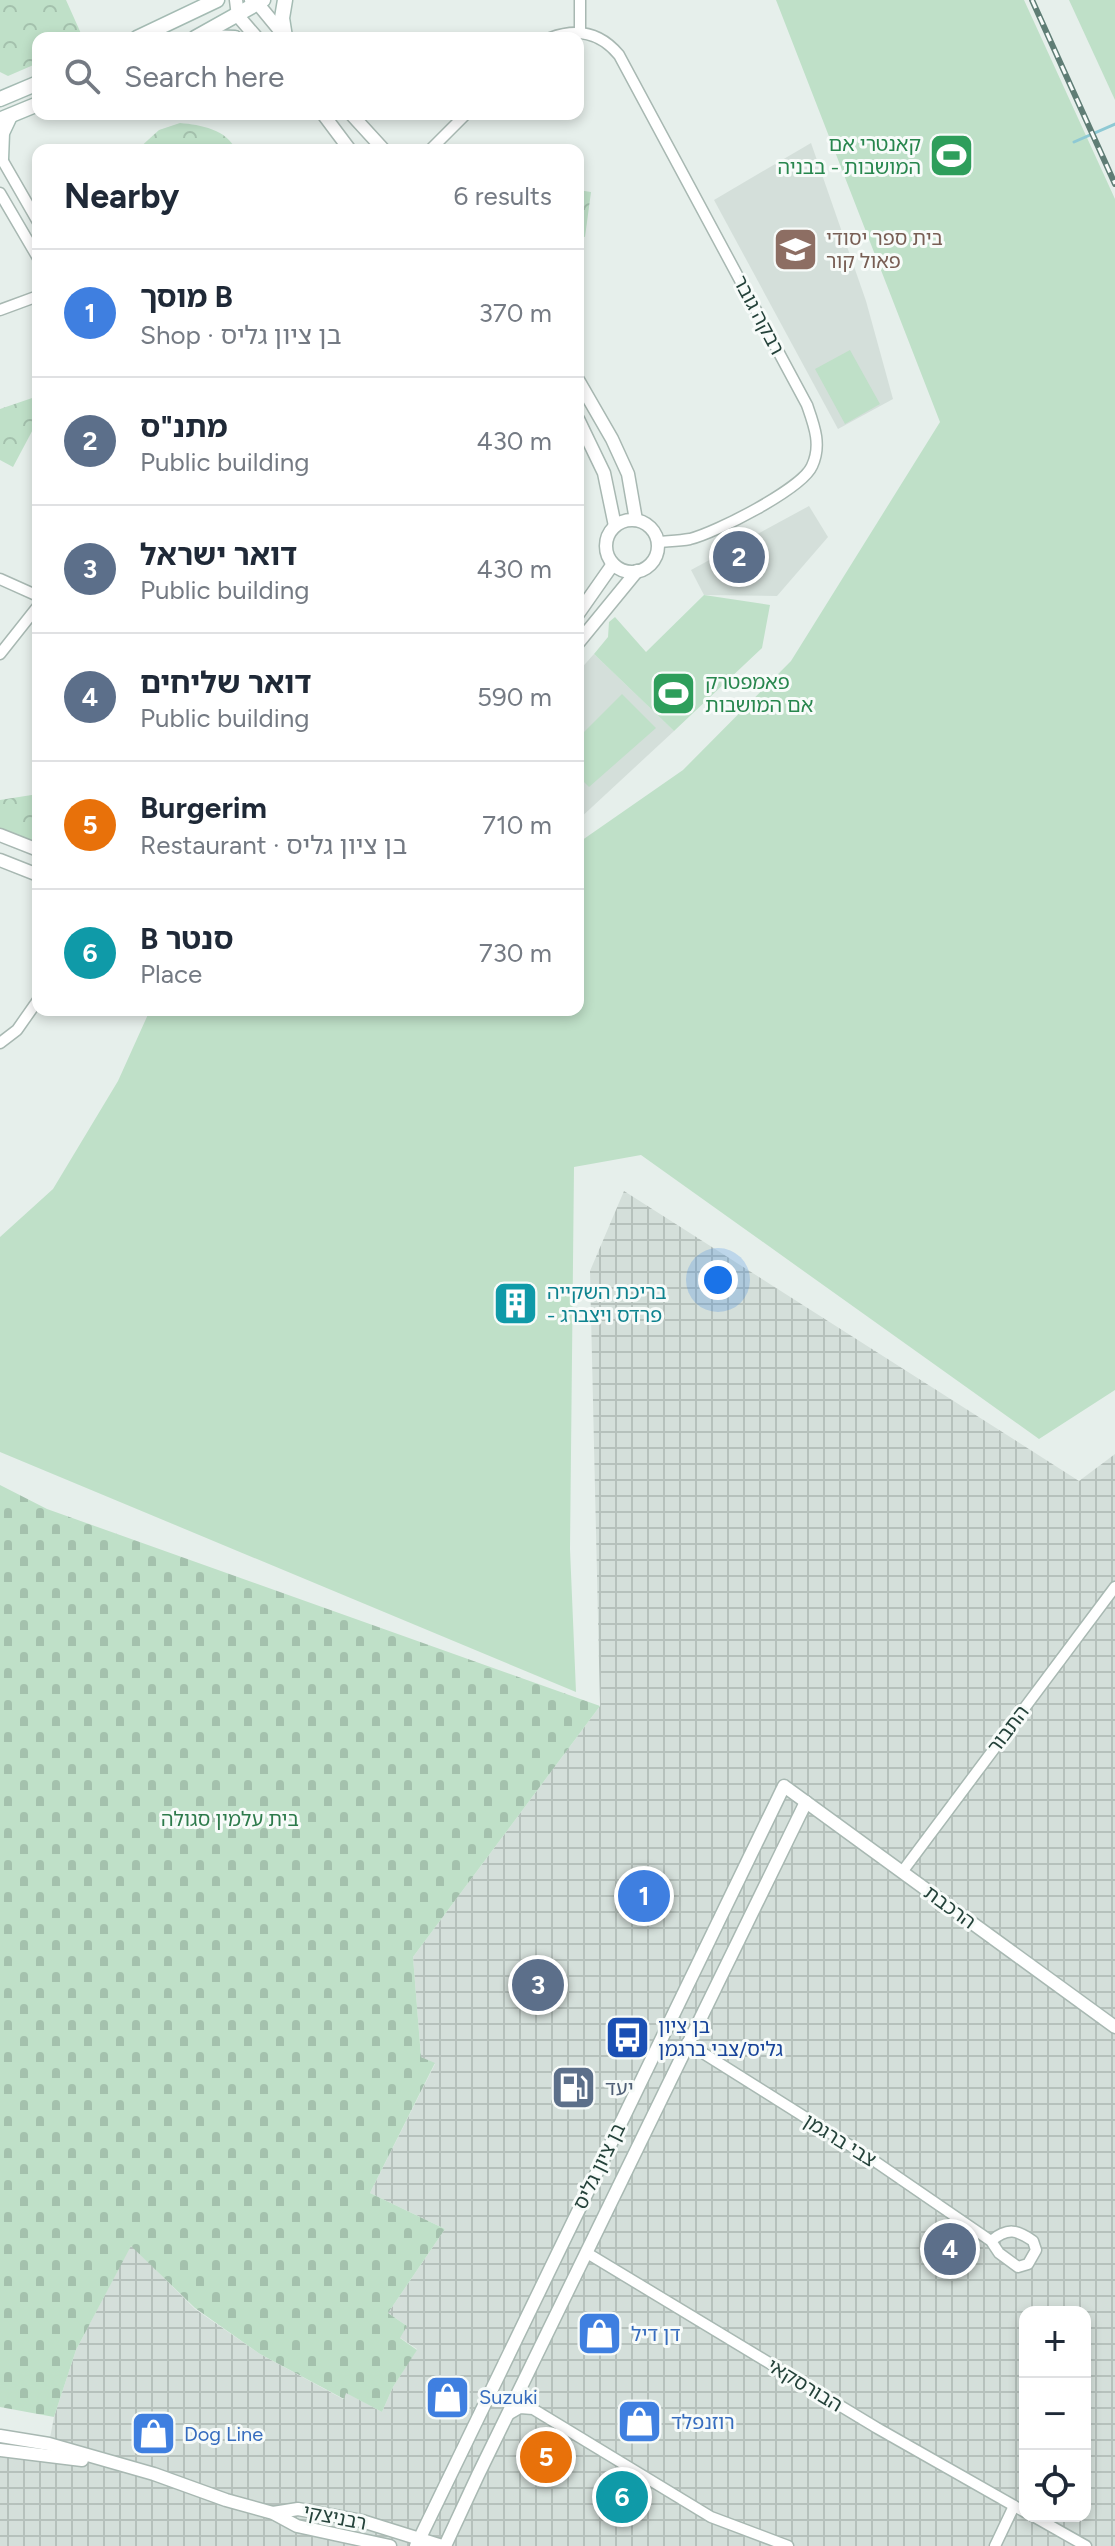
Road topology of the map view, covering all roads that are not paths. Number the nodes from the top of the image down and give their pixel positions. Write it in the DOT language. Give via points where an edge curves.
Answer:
graph roads {
  1 [pos="217,0"];
  2 [pos="236,0"];
  3 [pos="285,0"];
  4 [pos="580,0"];
  5 [pos="257,1"];
  6 [pos="238,16"];
  7 [pos="150,32"];
  8 [pos="207,32"];
  9 [pos="252,32"];
  10 [pos="280,32"];
  11 [pos="284,32"];
  12 [pos="580,32"];
  13 [pos="584,33"];
  14 [pos="32,85"];
  15 [pos="5,94"];
  16 [pos="32,107"];
  17 [pos="5,118"];
  18 [pos="328,120"];
  19 [pos="356,120"];
  20 [pos="460,120"];
  21 [pos="346,144"];
  22 [pos="378,144"];
  23 [pos="436,144"];
  24 [pos="1,157"];
  25 [pos="0,193"];
  26 [pos="32,211"];
  27 [pos="32,248"];
  28 [pos="32,298"];
  29 [pos="0,310"];
  30 [pos="584,390"];
  31 [pos="584,437"];
  32 [pos="636,520"];
  33 [pos="615,526"];
  34 [pos="658,542"];
  35 [pos="613,564"];
  36 [pos="637,571"];
  37 [pos="0,579"];
  38 [pos="32,593"];
  39 [pos="584,605"];
  40 [pos="32,614"];
  41 [pos="584,636"];
  42 [pos="0,654"];
  43 [pos="0,835"];
  44 [pos="32,848"];
  45 [pos="0,860"];
  46 [pos="32,873"];
  47 [pos="32,1009"];
  48 [pos="0,1043"];
  49 [pos="1115,1587"];
  50 [pos="784,1786"];
  51 [pos="806,1802"];
  52 [pos="902,1872"];
  53 [pos="1115,2027"];
  54 [pos="687,2043"];
  55 [pos="991,2241"];
  56 [pos="587,2253"];
  57 [pos="507,2416"];
  58 [pos="0,2436"];
  59 [pos="0,2450"];
  60 [pos="117,2464"];
  61 [pos="1014,2506"];
  62 [pos="1019,2509"];
  63 [pos="273,2513"];
  64 [pos="458,2515"];
  65 [pos="1044,2522"];
  66 [pos="355,2538"];
  67 [pos="417,2542"];
  68 [pos="372,2546"];
  69 [pos="390,2546"];
  70 [pos="444,2546"];
  71 [pos="459,2546"];
  72 [pos="788,2546"];
  73 [pos="995,2546"];
  74 [pos="1086,2546"];
  1 -- 7 [label="main road"];
  2 -- 6 [label="street"];
  3 -- 11 [label="main road"];
  4 -- 12 [label="street"];
  5 -- 6 [label="main road"];
  5 -- 10 [label="street"];
  6 -- 8 [label="main road"];
  6 -- 9 [label="street"];
  13 -- 34 [label="street, רבקה גובר" via="612,46 629,70 807,405 817,436 812,466 791,489 701,535"];
  14 -- 15 [label="main road"];
  16 -- 17 [label="main road"];
  17 -- 24 [label="main road"];
  18 -- 21 [label="street"];
  19 -- 22 [label="street"];
  20 -- 23 [label="street"];
  24 -- 26 [label="street"];
  25 -- 27 [label="street"];
  28 -- 29 [label="street"];
  30 -- 32 [label="street" via="628,474"];
  31 -- 33 [label="street" via="604,473"];
  32 -- 33 [label="street"];
  32 -- 34 [label="street" via="651,527"];
  33 -- 35 [label="street" via="607,540"];
  34 -- 36 [label="street" via="656,558"];
  35 -- 36 [label="street"];
  35 -- 39 [label="street"];
  36 -- 41 [label="street"];
  37 -- 38 [label="street"];
  40 -- 42 [label="street"];
  43 -- 44 [label="street"];
  45 -- 46 [label="street"];
  47 -- 48 [label="street"];
  49 -- 52 [label="street, התבור"];
  50 -- 51 [label="street, הרכבת"];
  50 -- 67 [label="street, בן ציון גליס"];
  51 -- 52 [label="street, הרכבת"];
  51 -- 54 [label="street, בן ציון גליס"];
  52 -- 53 [label="street, הרכבת"];
  54 -- 55 [label="street, צבי ברגמן"];
  54 -- 56 [label="street, בן ציון גליס"];
  56 -- 57 [label="street, בן ציון גליס"];
  56 -- 61 [label="street, הבורסקאי"];
  57 -- 64 [label="street, בן ציון גליס"];
  57 -- 72 [label="street" via="516,2409 533,2409 711,2517"];
  58 -- 60 [label="street, רבניצקי"];
  59 -- 60 [label="street, רבניצקי"];
  60 -- 63 [label="street, רבניצקי"];
  61 -- 62 [label="street, הבורסקאי"];
  61 -- 73 [label="street"];
  63 -- 66 [label="street, רבניצקי" via="297,2526"];
  63 -- 67 [label="street, רבניצקי" via="298,2509 362,2521"];
  64 -- 70 [label="street, בן ציון גליס"];
  64 -- 71 [label="street"];
  65 -- 74 [label="street"];
  66 -- 68 [label="street"];
  66 -- 69 [label="street, רבניצקי"];
  67 -- 70 [label="street, רבניצקי"];
}
